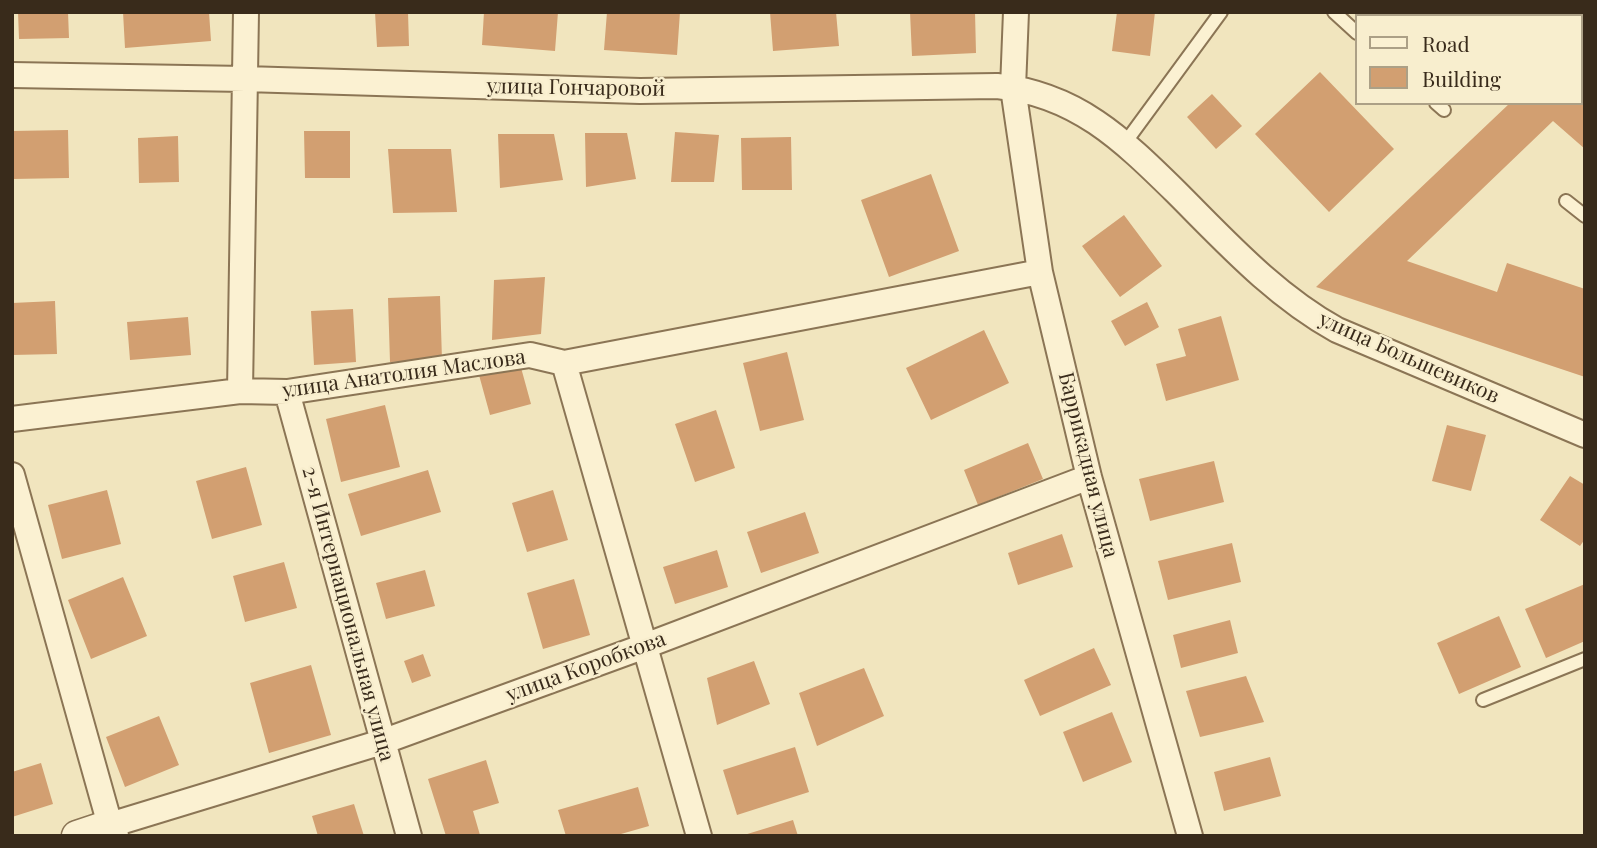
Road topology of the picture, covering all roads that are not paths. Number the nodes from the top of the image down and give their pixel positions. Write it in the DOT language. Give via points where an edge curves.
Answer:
graph roads {
  1 [pos="246,12"];
  2 [pos="1016,12"];
  3 [pos="1221,12"];
  4 [pos="1334,12"];
  5 [pos="1356,32"];
  6 [pos="12,75"];
  7 [pos="245,79"];
  8 [pos="1013,88"];
  9 [pos="1125,143"];
  10 [pos="1566,201"];
  11 [pos="1585,216"];
  12 [pos="1041,272"];
  13 [pos="564,363"];
  14 [pos="240,391"];
  15 [pos="287,392"];
  16 [pos="12,419"];
  17 [pos="1585,435"];
  18 [pos="12,475"];
  19 [pos="1088,477"];
  20 [pos="645,646"];
  21 [pos="1585,659"];
  22 [pos="1483,700"];
  23 [pos="382,741"];
  24 [pos="112,830"];
  25 [pos="77,836"];
  26 [pos="409,836"];
  27 [pos="699,836"];
  28 [pos="1189,836"];
  1 -- 7 [label="street"];
  2 -- 8 [label="street, Баррикадная улица"];
  3 -- 9 [label="lane"];
  4 -- 5 [label="lane"];
  6 -- 7 [label="street, улица Гончаровой"];
  7 -- 8 [label="street, улица Гончаровой" via="640,91"];
  7 -- 14 [label="street"];
  8 -- 9 [label="street, улица Гончаровой" via="1079,110"];
  8 -- 12 [label="street, Баррикадная улица"];
  9 -- 17 [label="street, улица Большевиков" via="1263,278 1309,313 1337,330"];
  10 -- 11 [label="lane"];
  12 -- 13 [label="street, улица Анатолия Маслова"];
  12 -- 19 [label="street, Баррикадная улица"];
  13 -- 15 [label="street, улица Анатолия Маслова" via="530,355"];
  13 -- 20 [label="street"];
  14 -- 15 [label="street, улица Анатолия Маслова"];
  14 -- 16 [label="street, улица Анатолия Маслова"];
  15 -- 23 [label="street, 2-я Интернациональная улица"];
  18 -- 24 [label="street"];
  19 -- 20 [label="street, улица Коробкова"];
  19 -- 28 [label="street, Баррикадная улица"];
  20 -- 23 [label="street, улица Коробкова"];
  20 -- 27 [label="street"];
  21 -- 22 [label="lane"];
  23 -- 24 [label="street, улица Коробкова"];
  23 -- 26 [label="street, 2-я Интернациональная улица"];
  24 -- 25 [label="street, улица Коробкова"];
}
